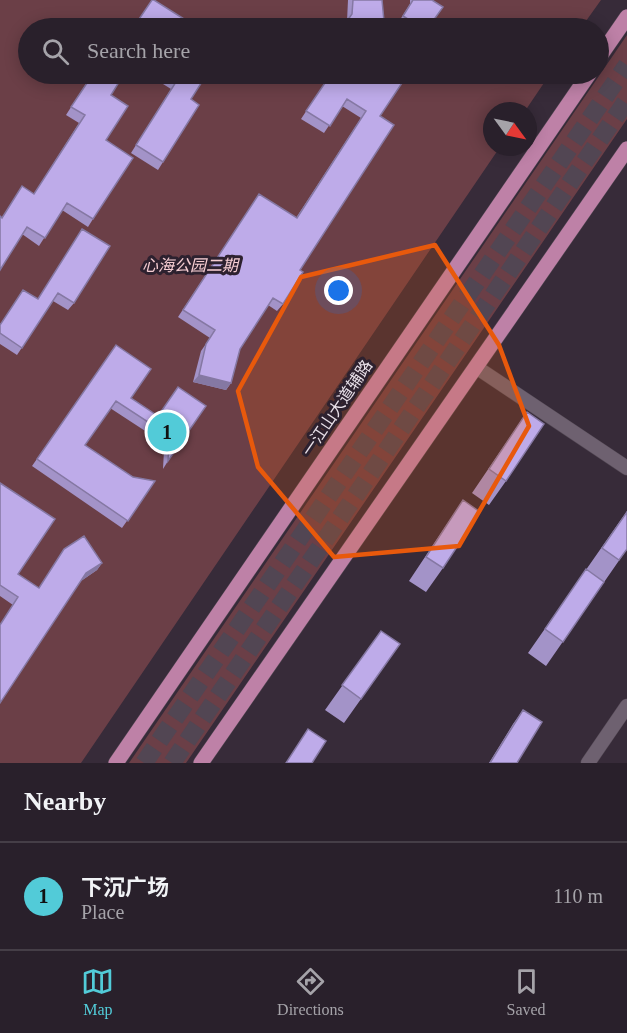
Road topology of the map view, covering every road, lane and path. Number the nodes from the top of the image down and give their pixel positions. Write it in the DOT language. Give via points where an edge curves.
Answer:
graph roads {
  1 [pos="627,17"];
  2 [pos="609,43"];
  3 [pos="582,84"];
  4 [pos="627,149"];
  5 [pos="476,367"];
  6 [pos="627,468"];
  7 [pos="627,706"];
  8 [pos="116,763"];
  9 [pos="201,763"];
  10 [pos="588,763"];
  1 -- 2 [label="main road"];
  3 -- 8 [label="main road, 一江山大道辅路"];
  4 -- 5 [label="main road"];
  5 -- 6 [label="street"];
  5 -- 9 [label="main road"];
  7 -- 10 [label="street"];
}
